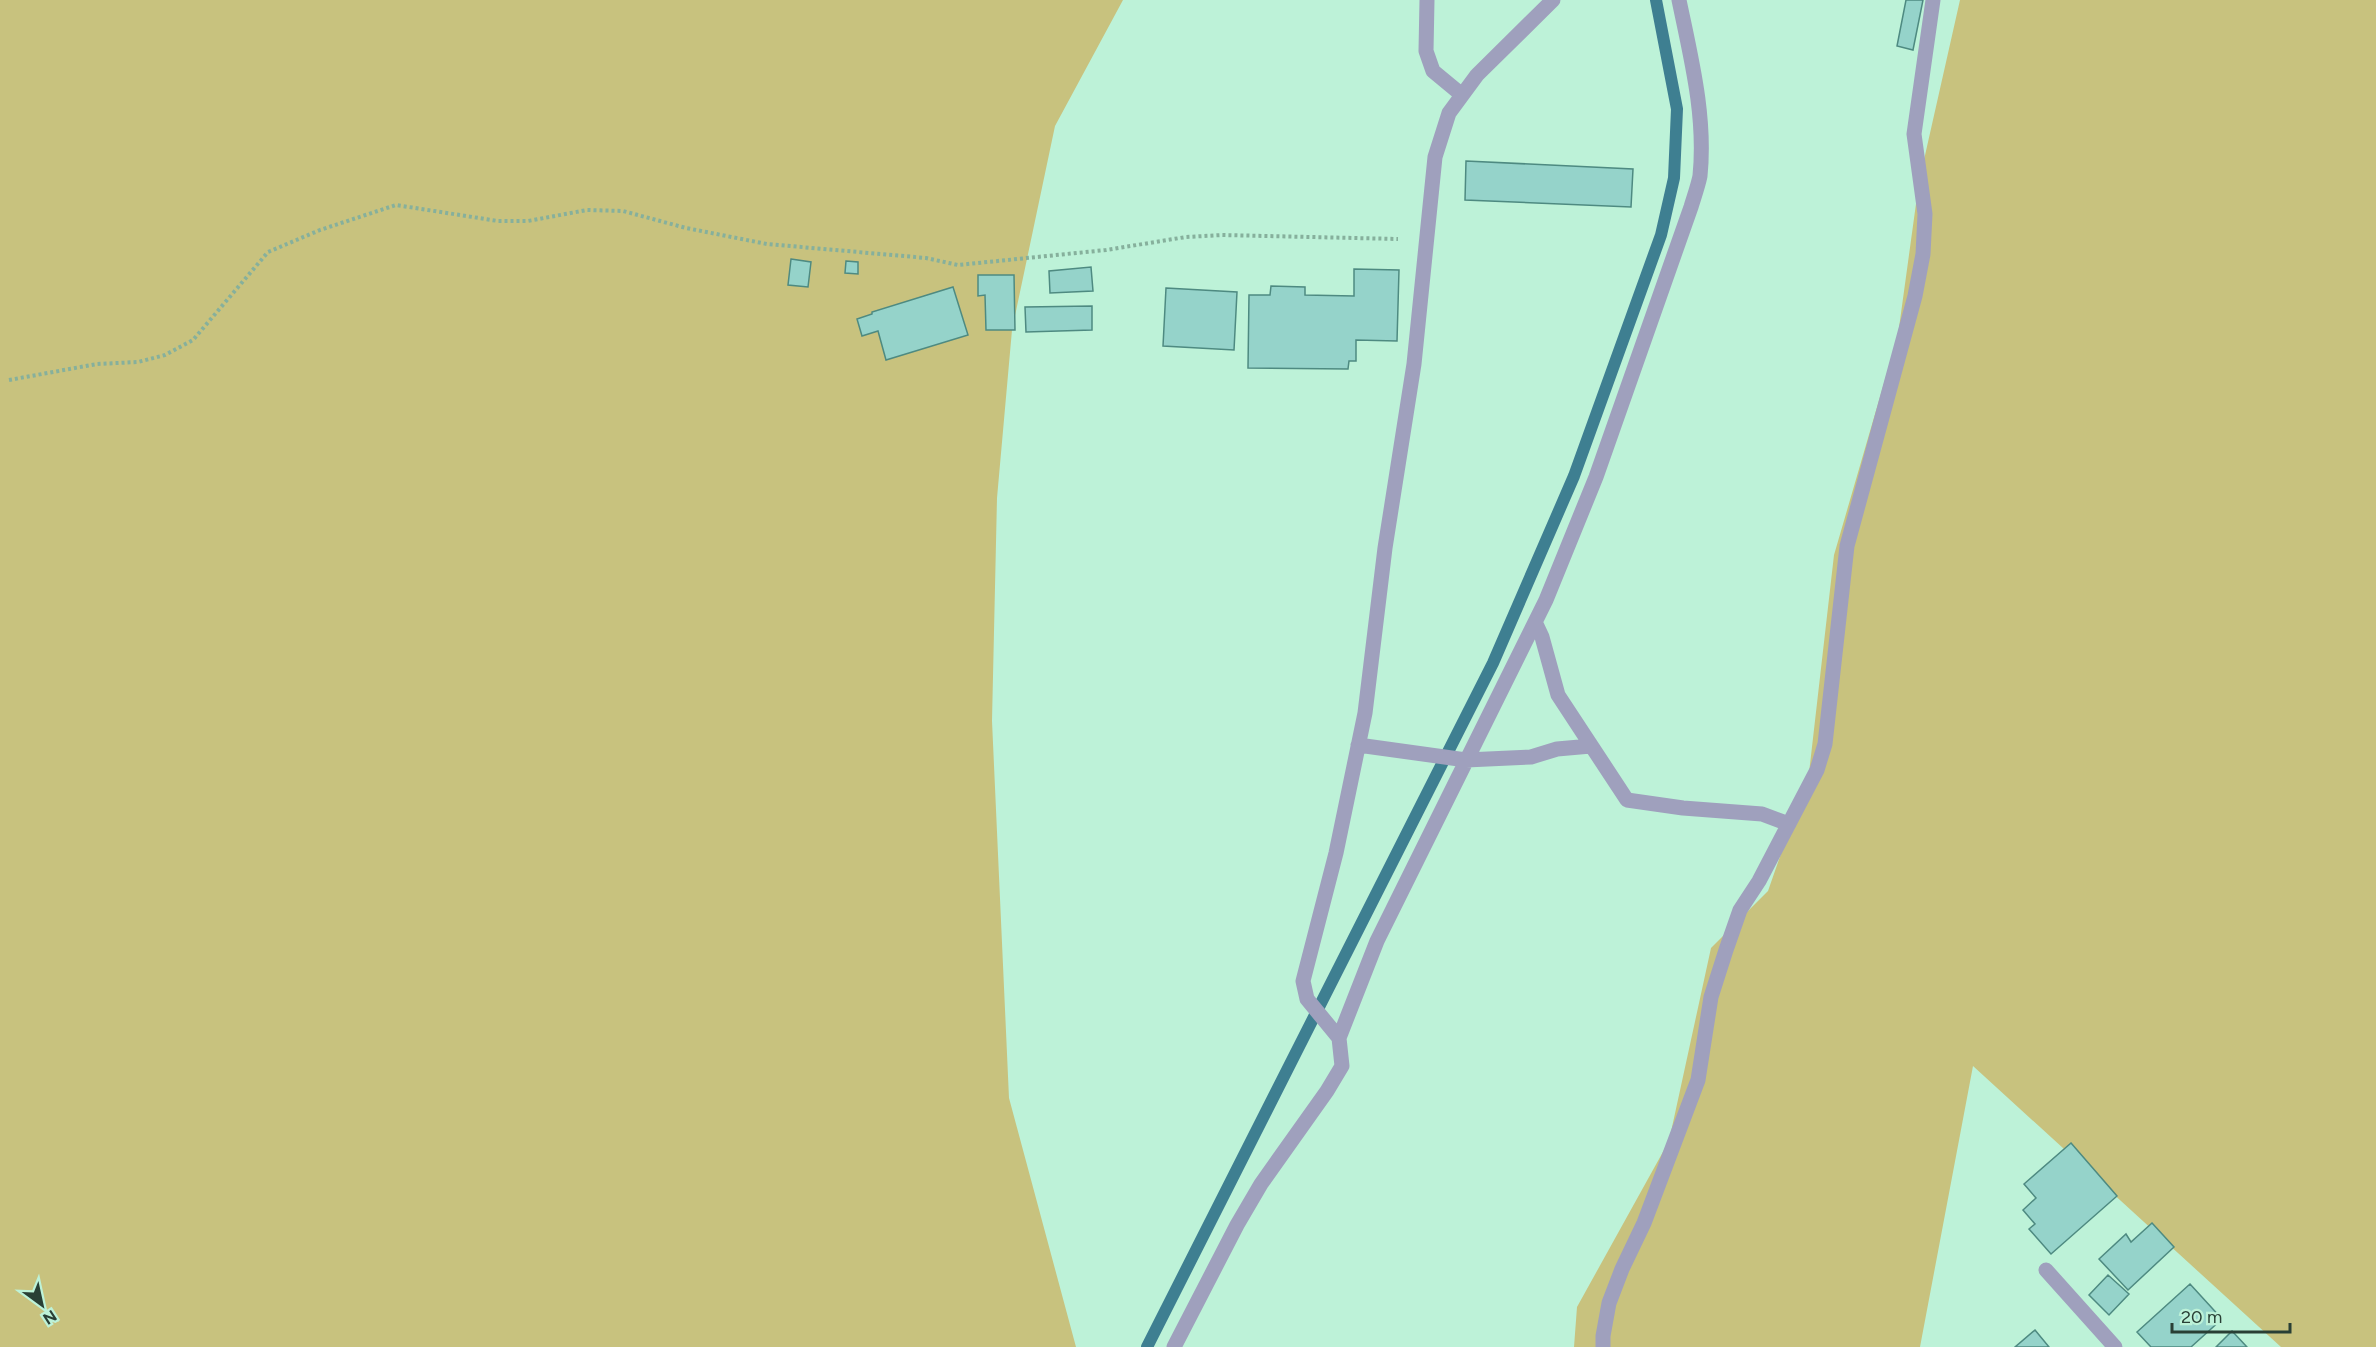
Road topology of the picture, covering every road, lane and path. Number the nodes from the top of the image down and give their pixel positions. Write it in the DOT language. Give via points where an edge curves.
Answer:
graph roads {
  1 [pos="1427,0"];
  2 [pos="1553,0"];
  3 [pos="1679,0"];
  4 [pos="1933,0"];
  5 [pos="1462,95"];
  6 [pos="1426,235"];
  7 [pos="9,380"];
  8 [pos="1535,622"];
  9 [pos="1358,745"];
  10 [pos="1591,746"];
  11 [pos="1466,760"];
  12 [pos="1789,824"];
  13 [pos="1339,1038"];
  14 [pos="2046,1270"];
  15 [pos="1174,1347"];
  16 [pos="1603,1347"];
  17 [pos="2115,1347"];
  1 -- 5 [label="street" via="1426,51 1433,71"];
  2 -- 5 [label="street" via="1477,75"];
  3 -- 8 [label="street" via="1698,89 1700,177 1596,477"];
  4 -- 12 [label="street" via="1914,134 1925,214 1923,254 1847,546 1826,744"];
  5 -- 6 [label="street" via="1449,113 1435,157"];
  6 -- 7 [label="path" via="1395,240 1186,237 1106,250 958,265 926,258 766,244 623,212 587,210 528,221 498,221 396,205 268,252 193,340 165,355"];
  6 -- 9 [label="street" via="1414,364"];
  8 -- 10 [label="street" via="1558,695"];
  8 -- 11 [label="street"];
  9 -- 11 [label="street"];
  9 -- 13 [label="street" via="1336,853 1303,981 1307,999"];
  10 -- 11 [label="street" via="1557,749 1530,757"];
  10 -- 12 [label="street" via="1623,794 1633,802 1762,814"];
  11 -- 13 [label="street" via="1377,941"];
  12 -- 16 [label="street" via="1740,910 1711,997 1698,1080 1609,1303"];
  13 -- 15 [label="street" via="1342,1066 1261,1184"];
  14 -- 17 [label="street"];
}
